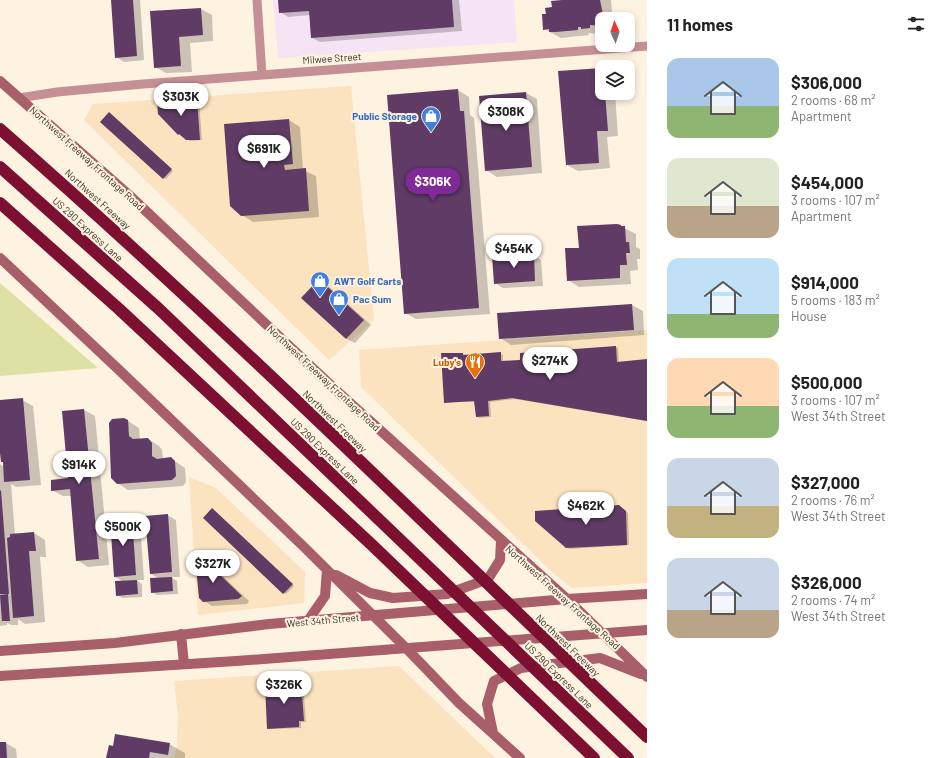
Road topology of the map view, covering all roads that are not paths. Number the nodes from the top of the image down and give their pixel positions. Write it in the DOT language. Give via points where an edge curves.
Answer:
graph roads {
  1 [pos="256,0"];
  2 [pos="647,46"];
  3 [pos="262,74"];
  4 [pos="0,81"];
  5 [pos="20,98"];
  6 [pos="0,128"];
  7 [pos="0,166"];
  8 [pos="0,203"];
  9 [pos="0,258"];
  10 [pos="501,540"];
  11 [pos="327,570"];
  12 [pos="647,594"];
  13 [pos="567,599"];
  14 [pos="372,616"];
  15 [pos="307,622"];
  16 [pos="647,630"];
  17 [pos="181,634"];
  18 [pos="604,634"];
  19 [pos="407,649"];
  20 [pos="0,651"];
  21 [pos="184,664"];
  22 [pos="0,676"];
  23 [pos="647,676"];
  24 [pos="493,733"];
  25 [pos="647,737"];
  26 [pos="520,758"];
  27 [pos="594,758"];
  28 [pos="628,758"];
  1 -- 3 [label="street"];
  2 -- 3 [label="street, Milwee Street"];
  3 -- 5 [label="street, Milwee Street" via="57,92"];
  4 -- 5 [label="main road, Northwest Freeway Frontage Road"];
  5 -- 10 [label="main road, Northwest Freeway Frontage Road" via="134,200"];
  6 -- 25 [label="highway, Northwest Freeway" via="174,285"];
  7 -- 28 [label="highway, US 290 Express Lane" via="159,309"];
  8 -- 27 [label="highway" via="119,309 372,545"];
  9 -- 11 [label="main road"];
  10 -- 11 [label="main road" via="500,560 488,579 447,594 393,598 370,594"];
  10 -- 13 [label="main road, Northwest Freeway Frontage Road"];
  11 -- 14 [label="main road"];
  11 -- 15 [label="main road" via="325,596"];
  12 -- 13 [label="main road, West 34th Street"];
  13 -- 14 [label="main road, West 34th Street"];
  13 -- 18 [label="main road, Northwest Freeway Frontage Road"];
  14 -- 15 [label="main road, West 34th Street"];
  14 -- 19 [label="main road"];
  15 -- 17 [label="main road, West 34th Street"];
  16 -- 18 [label="main road"];
  17 -- 20 [label="main road, West 34th Street" via="115,643"];
  17 -- 21 [label="main road"];
  18 -- 19 [label="main road"];
  18 -- 23 [label="main road, Northwest Freeway Frontage Road"];
  19 -- 21 [label="main road" via="386,648 376,651"];
  19 -- 24 [label="main road" via="459,703"];
  21 -- 22 [label="main road"];
  23 -- 24 [label="main road" via="600,658 521,668 494,681 486,704"];
  24 -- 26 [label="main road"];
}
